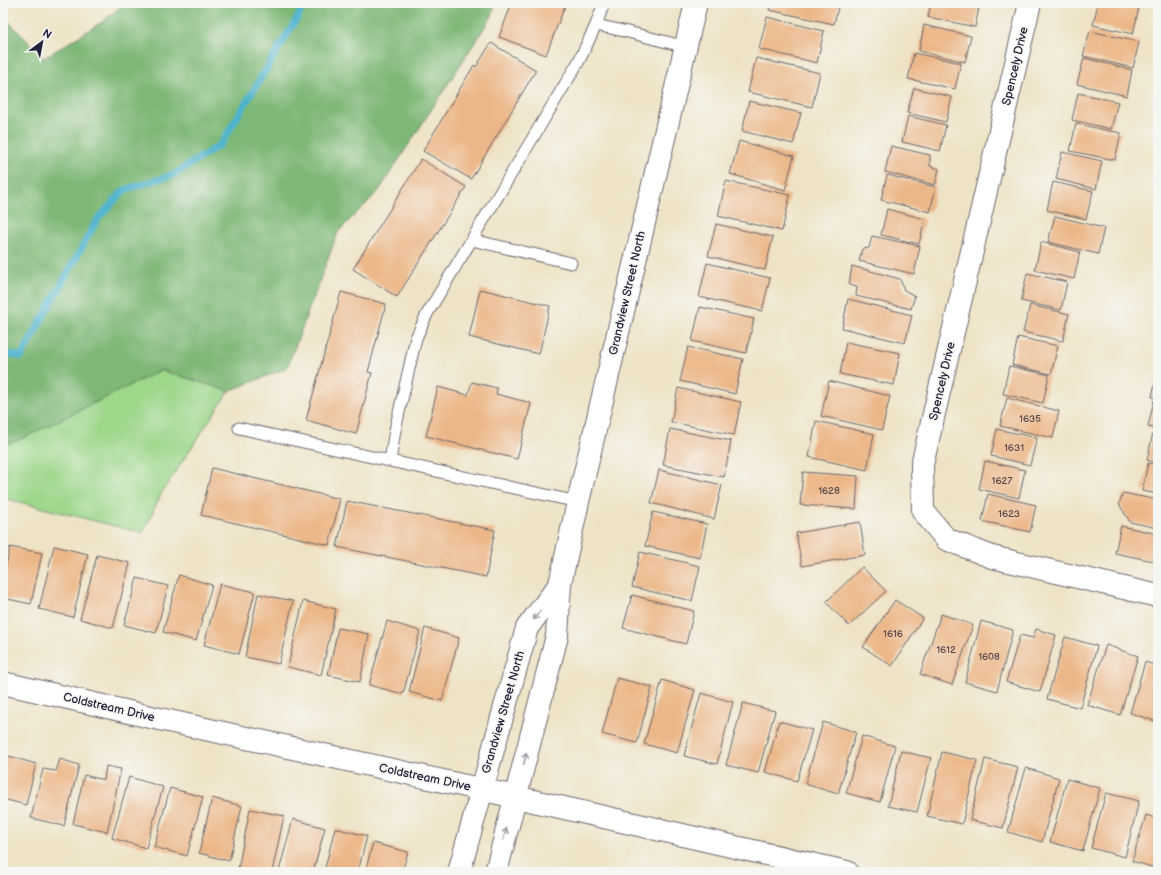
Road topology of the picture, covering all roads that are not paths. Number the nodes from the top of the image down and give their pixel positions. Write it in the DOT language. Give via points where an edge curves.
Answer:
graph roads {
  1 [pos="604,3"];
  2 [pos="696,3"];
  3 [pos="1030,3"];
  4 [pos="596,25"];
  5 [pos="686,47"];
  6 [pos="472,240"];
  7 [pos="571,263"];
  8 [pos="238,428"];
  9 [pos="390,461"];
  10 [pos="578,502"];
  11 [pos="560,584"];
  12 [pos="1158,596"];
  13 [pos="3,683"];
  14 [pos="482,790"];
  15 [pos="516,797"];
  16 [pos="459,872"];
  17 [pos="496,872"];
  18 [pos="847,872"];
  1 -- 4 [label="lane"];
  2 -- 5 [label="street, Grandview Street North"];
  3 -- 12 [label="street, Spencely Drive" via="922,465 923,511 946,539 992,557"];
  4 -- 5 [label="lane"];
  4 -- 6 [label="lane" via="579,61"];
  5 -- 10 [label="street, Grandview Street North"];
  6 -- 7 [label="lane"];
  6 -- 9 [label="lane" via="427,314 416,338"];
  8 -- 9 [label="lane"];
  9 -- 10 [label="lane"];
  10 -- 11 [label="street, Grandview Street North"];
  11 -- 14 [label="street, Grandview Street North, one-way" via="527,628"];
  15 -- 11 [label="street, Grandview Street North, one-way" via="557,636"];
  13 -- 14 [label="street, Coldstream Drive"];
  14 -- 15 [label="street, Coldstream Drive"];
  14 -- 16 [label="street, Grandview Street North"];
  17 -- 15 [label="street, Grandview Street North, one-way"];
  15 -- 18 [label="street, Coldstream Drive"];
}
